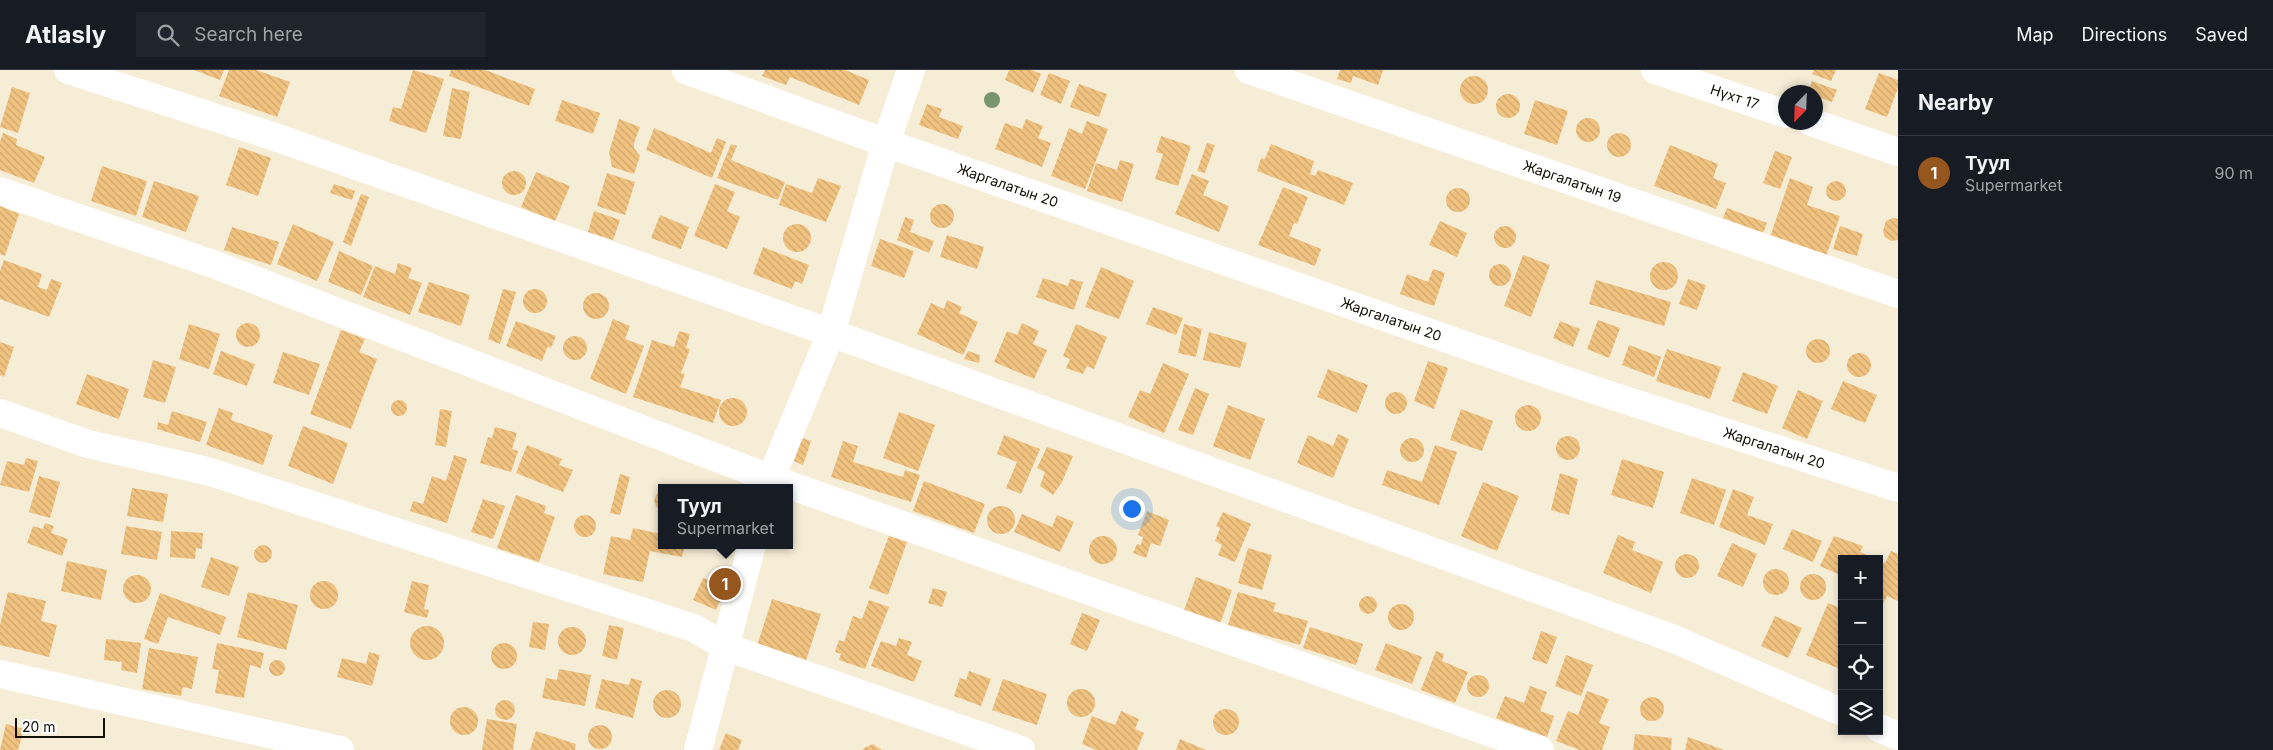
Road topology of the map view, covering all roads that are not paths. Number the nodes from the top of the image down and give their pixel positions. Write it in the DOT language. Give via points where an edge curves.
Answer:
graph roads {
  1 [pos="68,70"];
  2 [pos="686,70"];
  3 [pos="912,70"];
  4 [pos="1248,70"];
  5 [pos="1655,70"];
  6 [pos="1778,111"];
  7 [pos="1823,126"];
  8 [pos="886,143"];
  9 [pos="1898,152"];
  10 [pos="0,191"];
  11 [pos="1898,294"];
  12 [pos="831,333"];
  13 [pos="0,413"];
  14 [pos="768,483"];
  15 [pos="1898,488"];
  16 [pos="793,492"];
  17 [pos="751,549"];
  18 [pos="726,647"];
  19 [pos="0,674"];
  20 [pos="1838,710"];
  21 [pos="1883,730"];
  22 [pos="1898,736"];
  23 [pos="340,750"];
  24 [pos="698,750"];
  25 [pos="1021,750"];
  26 [pos="1540,750"];
  1 -- 12 [label="street" via="272,136"];
  2 -- 8 [label="street, Жаргалатын 20"];
  3 -- 8 [label="street"];
  4 -- 11 [label="street, Жаргалатын 19"];
  5 -- 6 [label="street, Нүхт 17"];
  7 -- 9 [label="street"];
  8 -- 12 [label="street"];
  8 -- 15 [label="street, Жаргалатын 20" via="1588,388"];
  10 -- 14 [label="street" via="213,264"];
  12 -- 14 [label="street"];
  12 -- 20 [label="street" via="1674,639"];
  13 -- 18 [label="street" via="88,444 235,480 694,628"];
  16 -- 26 [label="street"];
  17 -- 18 [label="street"];
  18 -- 24 [label="street"];
  18 -- 25 [label="street"];
  19 -- 23 [label="street"];
  21 -- 22 [label="street"];
}
